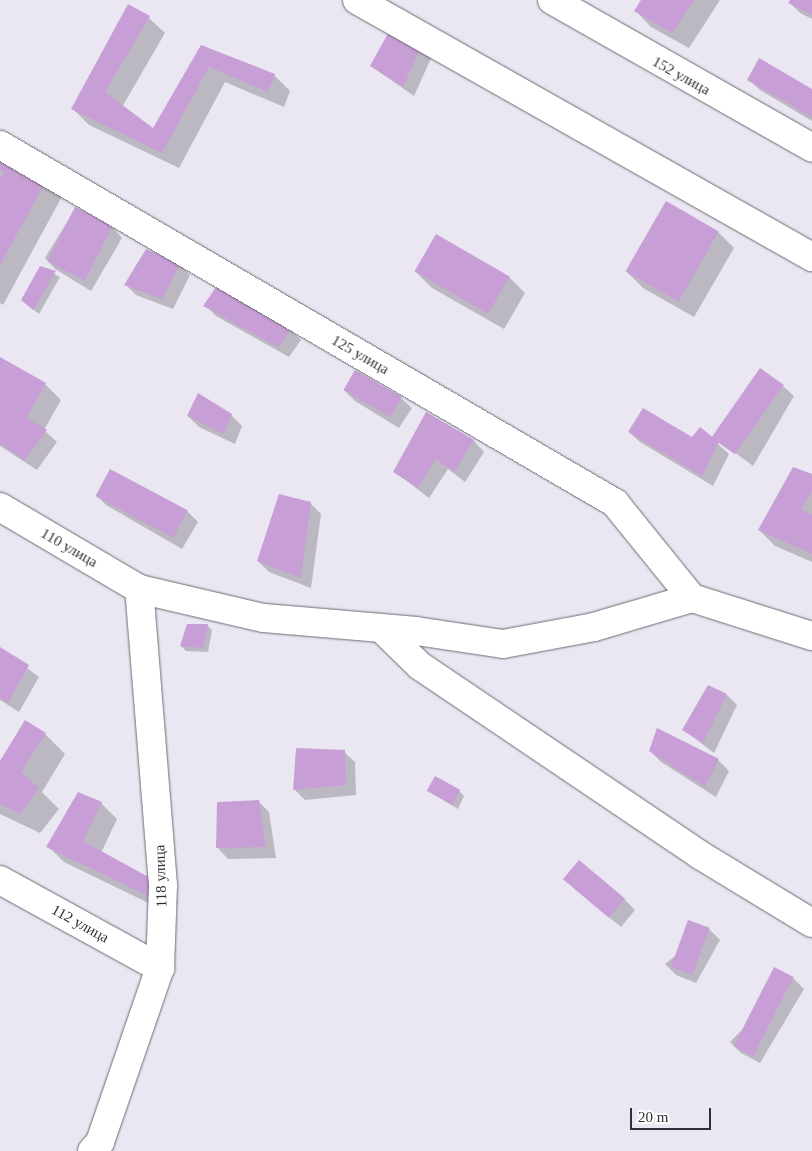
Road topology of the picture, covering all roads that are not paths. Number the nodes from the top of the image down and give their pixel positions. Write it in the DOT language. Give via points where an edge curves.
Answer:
graph roads {
  1 [pos="357,0"];
  2 [pos="552,0"];
  3 [pos="0,145"];
  4 [pos="812,148"];
  5 [pos="812,257"];
  6 [pos="0,507"];
  7 [pos="139,588"];
  8 [pos="692,598"];
  9 [pos="381,628"];
  10 [pos="812,636"];
  11 [pos="0,880"];
  12 [pos="812,923"];
  13 [pos="160,968"];
  14 [pos="92,1151"];
  1 -- 5 [label="street"];
  2 -- 4 [label="street, 152 улица"];
  3 -- 8 [label="street, 125 улица" via="615,503"];
  6 -- 7 [label="street, 110 улица"];
  7 -- 9 [label="street, 110 улица" via="264,618"];
  7 -- 13 [label="street, 118 улица" via="163,885"];
  8 -- 9 [label="street, 110 улица" via="594,627 503,644"];
  8 -- 10 [label="street"];
  9 -- 12 [label="street" via="420,666 700,855"];
  11 -- 13 [label="street, 112 улица"];
  13 -- 14 [label="street, 118 улица" via="100,1142"];
}
